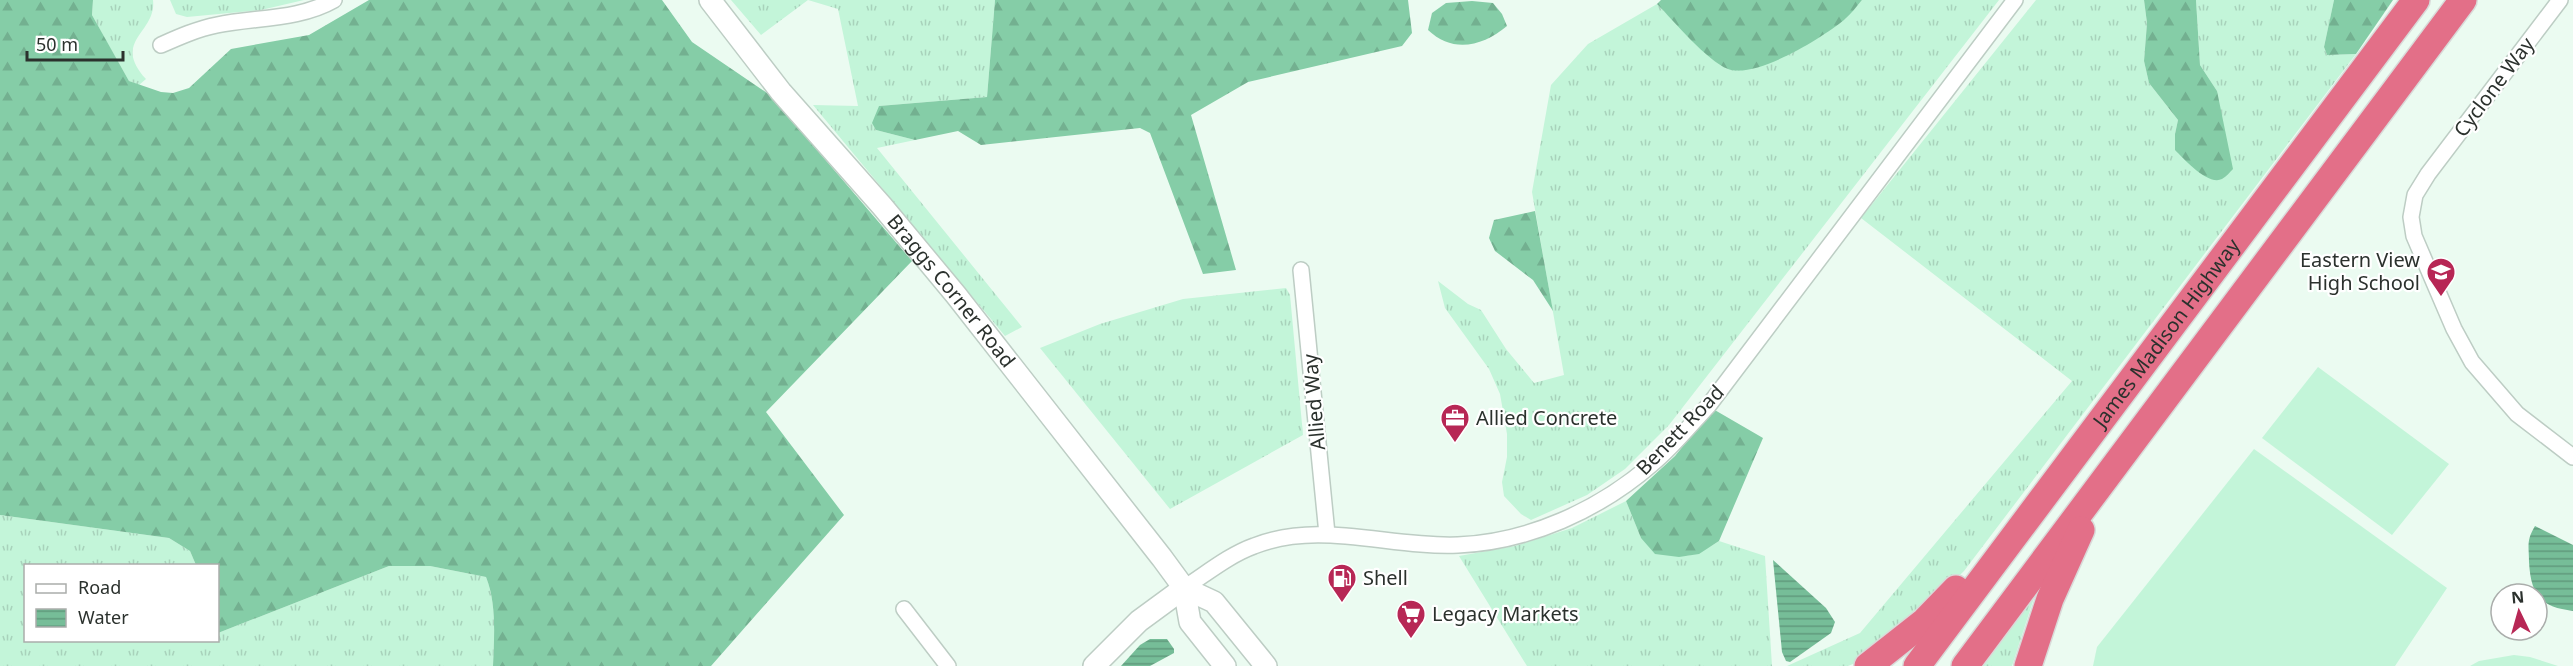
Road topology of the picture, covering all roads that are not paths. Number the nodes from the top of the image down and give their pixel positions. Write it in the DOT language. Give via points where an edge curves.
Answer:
graph roads {
  1 [pos="334,0"];
  2 [pos="710,0"];
  3 [pos="2015,0"];
  4 [pos="2416,0"];
  5 [pos="2463,0"];
  6 [pos="2560,0"];
  7 [pos="161,45"];
  8 [pos="1301,270"];
  9 [pos="2573,457"];
  10 [pos="2114,465"];
  11 [pos="2046,491"];
  12 [pos="1327,534"];
  13 [pos="1184,588"];
  14 [pos="904,609"];
  15 [pos="948,666"];
  16 [pos="1094,666"];
  17 [pos="1225,666"];
  18 [pos="1266,666"];
  19 [pos="1868,666"];
  20 [pos="1917,666"];
  21 [pos="1965,666"];
  22 [pos="2028,666"];
  1 -- 7 [label="street" via="295,14 190,32"];
  2 -- 13 [label="main road, Braggs Corner Road" via="781,92 956,295"];
  3 -- 12 [label="street, Benett Road" via="1709,405 1653,464 1596,505 1539,529 1508,537 1435,545"];
  4 -- 11 [label="highway, James Madison Highway"];
  5 -- 10 [label="highway, James Madison Highway"];
  6 -- 9 [label="street, Cyclone Way" via="2428,174 2415,195 2412,217 2414,237 2472,362 2517,414"];
  8 -- 12 [label="street, Allied Way"];
  10 -- 21 [label="highway, James Madison Highway"];
  10 -- 22 [label="highway" via="2067,557"];
  11 -- 19 [label="highway" via="1925,621"];
  11 -- 20 [label="highway, James Madison Highway"];
  12 -- 13 [label="street, Benett Road" via="1253,546"];
  13 -- 16 [label="main road" via="1134,625"];
  13 -- 17 [label="main road, Braggs Corner Road" via="1190,622"];
  13 -- 18 [label="main road, Braggs Corner Road" via="1214,602"];
  14 -- 15 [label="street"];
}
